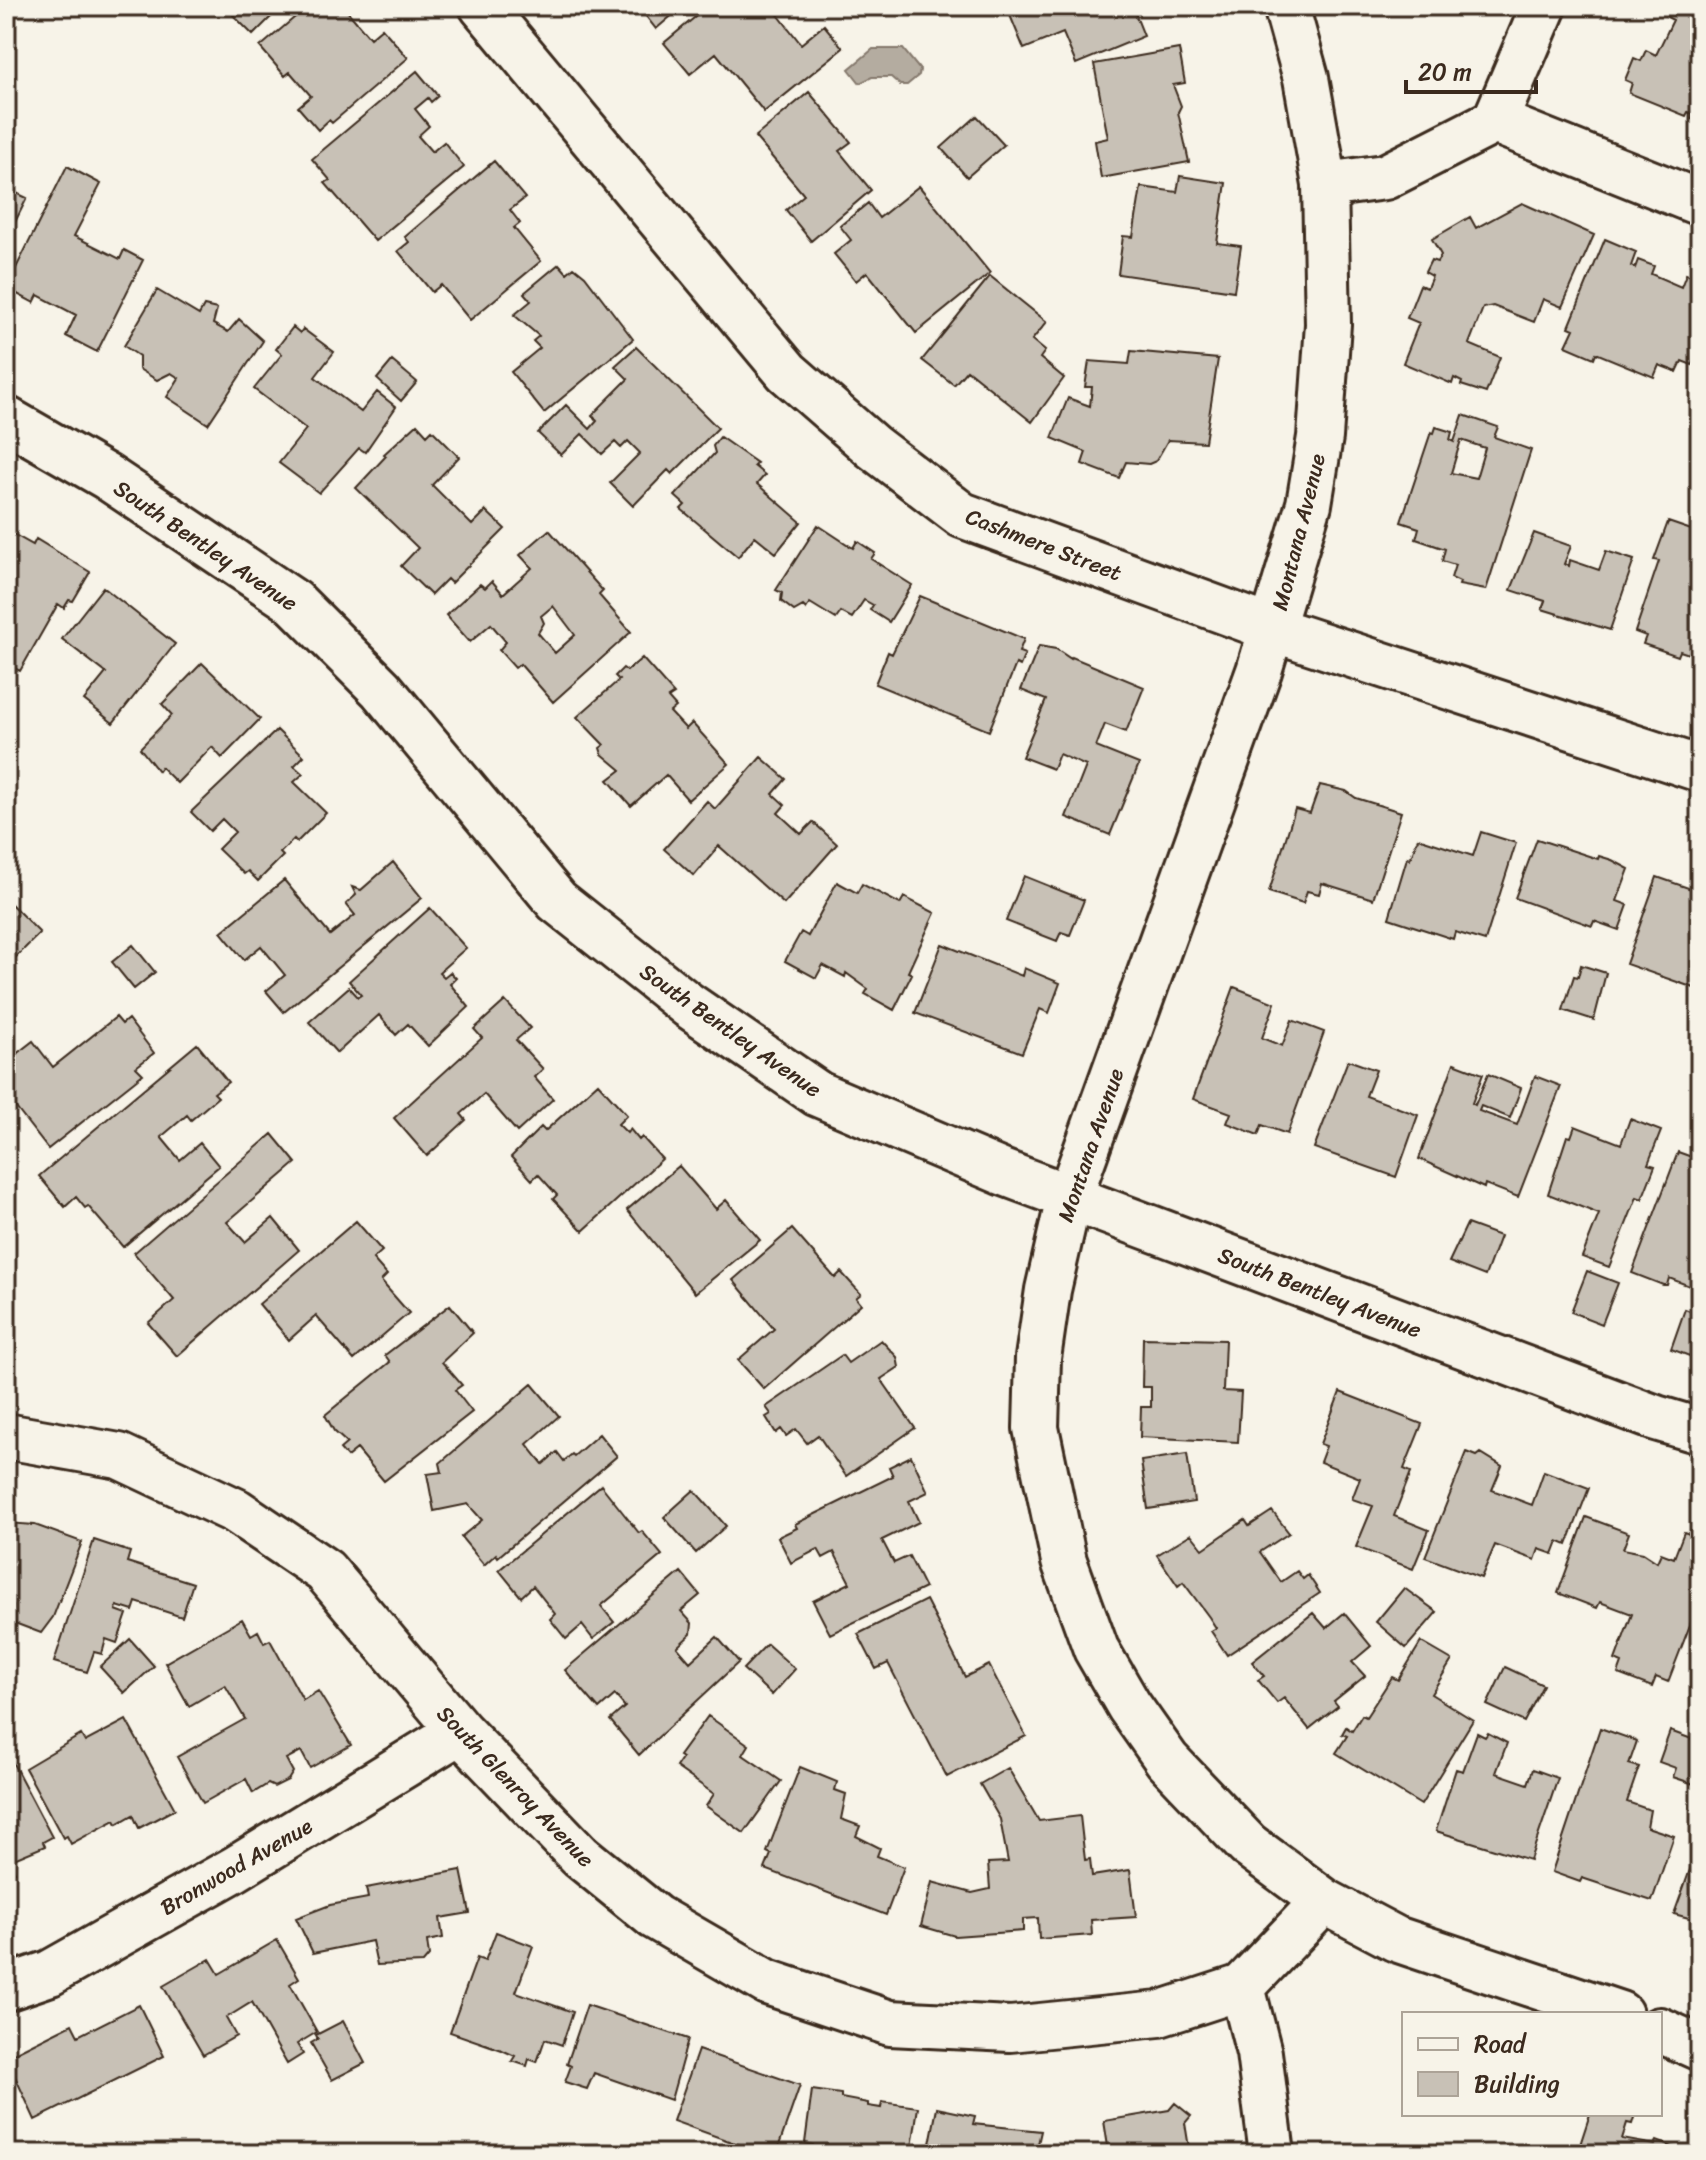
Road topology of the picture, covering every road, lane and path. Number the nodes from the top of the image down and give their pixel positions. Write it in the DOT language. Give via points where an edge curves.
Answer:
graph roads {
  1 [pos="482,6"];
  2 [pos="1286,6"];
  3 [pos="1544,6"];
  4 [pos="1495,121"];
  5 [pos="1325,185"];
  6 [pos="1700,203"];
  7 [pos="6,419"];
  8 [pos="1273,629"];
  9 [pos="1700,769"];
  10 [pos="1069,1198"];
  11 [pos="1700,1431"];
  12 [pos="6,1436"];
  13 [pos="460,1731"];
  14 [pos="1324,1901"];
  15 [pos="1242,1987"];
  16 [pos="6,1988"];
  17 [pos="1614,2012"];
  18 [pos="1662,2031"];
  19 [pos="1700,2048"];
  20 [pos="1272,2154"];
  1 -- 8 [label="street, Cashmere Street" via="787,372 873,447 962,515"];
  2 -- 5 [label="street, Montana Avenue" via="1306,78"];
  3 -- 4 [label="street"];
  4 -- 5 [label="street" via="1385,177"];
  4 -- 6 [label="street"];
  5 -- 8 [label="street, Montana Avenue" via="1328,324 1320,437 1309,504"];
  7 -- 10 [label="street, South Bentley Avenue" via="107,477 294,602 381,689 557,901 688,1005 818,1094"];
  8 -- 9 [label="street, Cashmere Street"];
  8 -- 10 [label="street, Montana Avenue"];
  10 -- 11 [label="street, South Bentley Avenue"];
  10 -- 14 [label="street, Montana Avenue" via="1042,1331 1036,1428 1064,1561 1096,1649 1167,1760 1248,1845"];
  12 -- 13 [label="street, South Glenroy Avenue" via="119,1456 236,1511 325,1571"];
  13 -- 15 [label="street, South Glenroy Avenue" via="580,1856 655,1917 767,1982 890,2023 1010,2029 1144,2016"];
  13 -- 16 [label="street, Bronwood Avenue" via="235,1869 50,1973"];
  14 -- 15 [label="street, South Glenroy Avenue"];
  14 -- 17 [label="street, Montana Avenue" via="1396,1939"];
  15 -- 20 [label="street" via="1259,2053"];
  18 -- 19 [label="street"];
}
